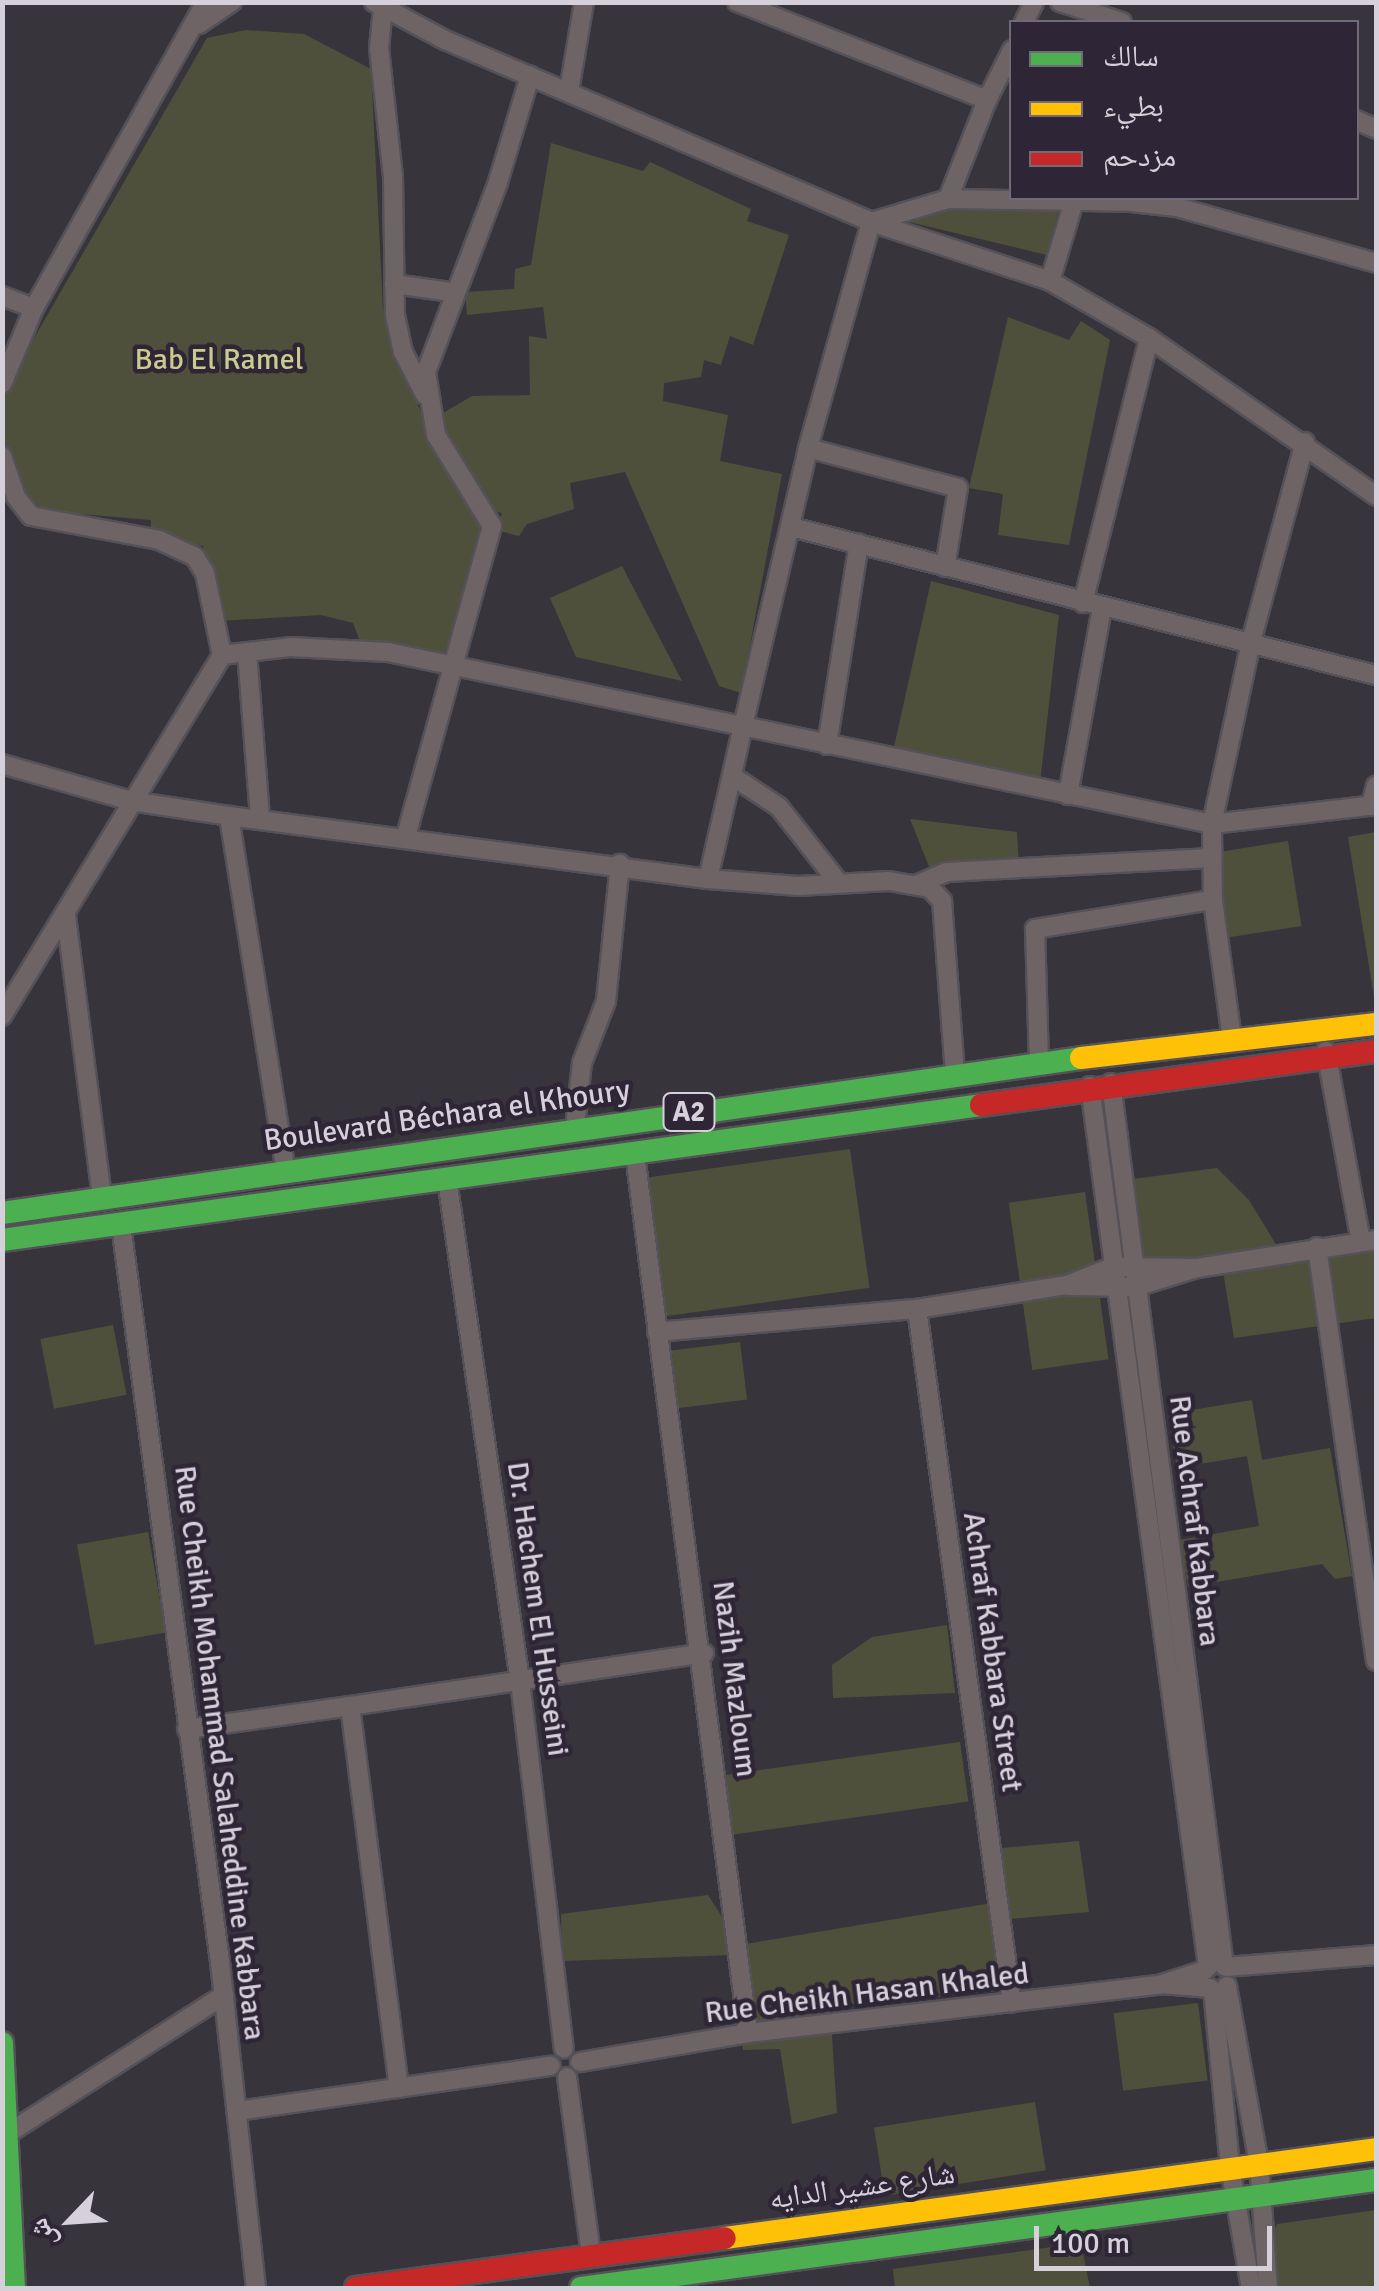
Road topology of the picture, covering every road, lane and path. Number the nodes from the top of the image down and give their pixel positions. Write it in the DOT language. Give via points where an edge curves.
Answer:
graph roads {
  1 [pos="206,2"];
  2 [pos="232,2"];
  3 [pos="584,2"];
  4 [pos="737,2"];
  5 [pos="1060,2"];
  6 [pos="379,5"];
  7 [pos="1116,20"];
  8 [pos="195,26"];
  9 [pos="1009,56"];
  10 [pos="530,76"];
  11 [pos="569,92"];
  12 [pos="987,100"];
  13 [pos="948,199"];
  14 [pos="1009,200"];
  15 [pos="1011,200"];
  16 [pos="1074,201"];
  17 [pos="871,222"];
  18 [pos="1376,263"];
  19 [pos="1050,281"];
  20 [pos="394,284"];
  21 [pos="451,292"];
  22 [pos="2,296"];
  23 [pos="34,308"];
  24 [pos="1149,338"];
  25 [pos="2,384"];
  26 [pos="425,395"];
  27 [pos="1305,442"];
  28 [pos="808,448"];
  29 [pos="2,456"];
  30 [pos="1376,496"];
  31 [pos="791,526"];
  32 [pos="860,544"];
  33 [pos="945,567"];
  34 [pos="1083,603"];
  35 [pos="1102,607"];
  36 [pos="1251,642"];
  37 [pos="247,652"];
  38 [pos="222,655"];
  39 [pos="455,664"];
  40 [pos="1376,675"];
  41 [pos="744,726"];
  42 [pos="827,745"];
  43 [pos="2,764"];
  44 [pos="732,776"];
  45 [pos="1376,786"];
  46 [pos="1068,795"];
  47 [pos="132,801"];
  48 [pos="1374,806"];
  49 [pos="229,816"];
  50 [pos="260,819"];
  51 [pos="1212,824"];
  52 [pos="406,836"];
  53 [pos="1212,858"];
  54 [pos="620,864"];
  55 [pos="708,879"];
  56 [pos="838,882"];
  57 [pos="914,886"];
  58 [pos="1213,900"];
  59 [pos="66,916"];
  60 [pos="2,1016"];
  61 [pos="1376,1024"];
  62 [pos="1323,1031"];
  63 [pos="1232,1039"];
  64 [pos="1376,1051"];
  65 [pos="1327,1056"];
  66 [pos="1038,1063"];
  67 [pos="955,1075"];
  68 [pos="1101,1084"];
  69 [pos="575,1127"];
  70 [pos="635,1154"];
  71 [pos="286,1170"];
  72 [pos="447,1179"];
  73 [pos="102,1197"];
  74 [pos="2,1213"];
  75 [pos="121,1225"];
  76 [pos="2,1240"];
  77 [pos="1369,1240"];
  78 [pos="1317,1247"];
  79 [pos="1134,1266"];
  80 [pos="1112,1267"];
  81 [pos="1197,1268"];
  82 [pos="1067,1285"];
  83 [pos="1136,1286"];
  84 [pos="1114,1289"];
  85 [pos="917,1309"];
  86 [pos="658,1332"];
  87 [pos="704,1653"];
  88 [pos="1376,1661"];
  89 [pos="520,1681"];
  90 [pos="350,1706"];
  91 [pos="187,1729"];
  92 [pos="1376,1955"];
  93 [pos="1218,1977"];
  94 [pos="224,1995"];
  95 [pos="1012,2004"];
  96 [pos="748,2034"];
  97 [pos="2,2043"];
  98 [pos="564,2048"];
  99 [pos="580,2062"];
  100 [pos="559,2072"];
  101 [pos="399,2088"];
  102 [pos="238,2111"];
  103 [pos="7,2134"];
  104 [pos="1376,2149"];
  105 [pos="1260,2164"];
  106 [pos="1230,2168"];
  107 [pos="1376,2180"];
  108 [pos="1263,2196"];
  109 [pos="1234,2199"];
  110 [pos="591,2254"];
  111 [pos="14,2288"];
  112 [pos="256,2288"];
  113 [pos="356,2288"];
  114 [pos="591,2288"];
  115 [pos="1251,2288"];
  116 [pos="1268,2288"];
  1 -- 8 [label="street"];
  2 -- 8 [label="street"];
  3 -- 11 [label="street"];
  4 -- 12 [label="street"];
  5 -- 7 [label="street"];
  6 -- 10 [label="street"];
  6 -- 20 [label="street"];
  8 -- 23 [label="street"];
  9 -- 12 [label="street"];
  10 -- 11 [label="street"];
  10 -- 21 [label="street" via="498,182"];
  11 -- 17 [label="street"];
  12 -- 13 [label="street"];
  13 -- 14 [label="street"];
  13 -- 17 [label="street"];
  15 -- 16 [label="street"];
  16 -- 18 [label="street" via="1177,208"];
  16 -- 19 [label="street"];
  17 -- 19 [label="street"];
  17 -- 28 [label="street"];
  19 -- 24 [label="street"];
  20 -- 21 [label="street"];
  20 -- 26 [label="street" via="403,352"];
  21 -- 26 [label="street"];
  22 -- 23 [label="street"];
  23 -- 25 [label="street"];
  24 -- 27 [label="street"];
  24 -- 34 [label="street"];
  26 -- 39 [label="street" via="436,435 492,526"];
  27 -- 30 [label="street"];
  27 -- 36 [label="street"];
  28 -- 31 [label="street"];
  28 -- 33 [label="street" via="958,488"];
  29 -- 38 [label="street" via="16,498 31,516 159,540 194,557 205,573"];
  31 -- 32 [label="street"];
  31 -- 41 [label="street"];
  32 -- 33 [label="street"];
  32 -- 42 [label="street"];
  33 -- 34 [label="street"];
  34 -- 35 [label="street"];
  35 -- 36 [label="street"];
  35 -- 46 [label="street"];
  36 -- 40 [label="street"];
  36 -- 51 [label="street"];
  37 -- 38 [label="street"];
  37 -- 39 [label="street" via="333,647"];
  37 -- 50 [label="street"];
  38 -- 47 [label="street"];
  39 -- 41 [label="street"];
  39 -- 52 [label="street"];
  41 -- 42 [label="street"];
  41 -- 44 [label="street"];
  42 -- 46 [label="street"];
  43 -- 47 [label="street"];
  44 -- 55 [label="street"];
  44 -- 56 [label="street" via="778,807"];
  45 -- 48 [label="street"];
  46 -- 51 [label="street"];
  47 -- 49 [label="street"];
  47 -- 59 [label="street"];
  48 -- 51 [label="street"];
  49 -- 50 [label="street"];
  49 -- 71 [label="street"];
  50 -- 52 [label="street"];
  51 -- 53 [label="street"];
  52 -- 54 [label="street"];
  53 -- 57 [label="street" via="946,872"];
  53 -- 58 [label="street"];
  54 -- 55 [label="street"];
  54 -- 69 [label="street" via="606,1001 582,1063"];
  55 -- 56 [label="street"];
  56 -- 57 [label="street"];
  57 -- 67 [label="street" via="930,888 942,901"];
  58 -- 63 [label="street"];
  58 -- 66 [label="street" via="1035,929"];
  59 -- 60 [label="street"];
  59 -- 73 [label="street"];
  61 -- 62 [label="main road, Boulevard Béchara el Khoury / A2"];
  62 -- 63 [label="main road, Boulevard Béchara el Khoury / A2"];
  62 -- 65 [label="street"];
  63 -- 66 [label="main road, Boulevard Béchara el Khoury / A2"];
  64 -- 65 [label="main road, Boulevard Béchara el Khoury / A2"];
  65 -- 68 [label="main road, Boulevard Béchara el Khoury / A2"];
  65 -- 77 [label="street"];
  66 -- 67 [label="main road, Boulevard Béchara el Khoury / A2"];
  67 -- 69 [label="main road, Boulevard Béchara el Khoury / A2"];
  68 -- 70 [label="main road, Boulevard Béchara el Khoury / A2"];
  68 -- 79 [label="street, Rue Achraf Kabbara"];
  68 -- 80 [label="street, Rue Achraf Kabbara"];
  69 -- 71 [label="main road, Boulevard Béchara el Khoury / A2"];
  70 -- 72 [label="main road, Boulevard Béchara el Khoury / A2"];
  70 -- 86 [label="street, Nazih Mazloum"];
  71 -- 73 [label="main road, Boulevard Béchara el Khoury / A2"];
  72 -- 75 [label="main road, Boulevard Béchara el Khoury / A2"];
  72 -- 89 [label="street, Dr. Hachem El Husseini"];
  73 -- 74 [label="main road, Boulevard Béchara el Khoury / A2"];
  75 -- 76 [label="main road, Boulevard Béchara el Khoury / A2"];
  75 -- 91 [label="street, Rue Cheikh Mohammad Salaheddine Kabbara"];
  77 -- 78 [label="street"];
  78 -- 81 [label="street"];
  78 -- 88 [label="street"];
  79 -- 80 [label="street"];
  79 -- 81 [label="street"];
  79 -- 83 [label="street, Rue Achraf Kabbara"];
  80 -- 82 [label="street"];
  80 -- 84 [label="street, Rue Achraf Kabbara"];
  81 -- 83 [label="street"];
  82 -- 84 [label="street"];
  82 -- 85 [label="street"];
  83 -- 84 [label="street"];
  83 -- 93 [label="street, Rue Achraf Kabbara"];
  84 -- 93 [label="street, Rue Achraf Kabbara"];
  85 -- 86 [label="street"];
  85 -- 95 [label="street, Achraf Kabbara Street"];
  86 -- 87 [label="street, Nazih Mazloum"];
  87 -- 89 [label="street"];
  87 -- 96 [label="street, Nazih Mazloum"];
  89 -- 90 [label="street"];
  89 -- 98 [label="street, Dr. Hachem El Husseini"];
  90 -- 91 [label="street"];
  90 -- 101 [label="street"];
  91 -- 94 [label="street, Rue Cheikh Mohammad Salaheddine Kabbara"];
  92 -- 93 [label="street, Rue Cheikh Hasan Khaled"];
  93 -- 95 [label="street, Rue Cheikh Hasan Khaled"];
  93 -- 105 [label="street, Rue Achraf Kabbara"];
  93 -- 106 [label="street, Rue Achraf Kabbara"];
  94 -- 102 [label="street, Rue Cheikh Mohammad Salaheddine Kabbara"];
  94 -- 103 [label="street"];
  95 -- 96 [label="street, Rue Cheikh Hasan Khaled"];
  96 -- 99 [label="street, Rue Cheikh Hasan Khaled"];
  97 -- 103 [label="main road"];
  98 -- 99 [label="street"];
  98 -- 100 [label="street"];
  99 -- 100 [label="street"];
  100 -- 101 [label="street"];
  100 -- 110 [label="street"];
  101 -- 102 [label="street"];
  102 -- 112 [label="street, Rue Cheikh Mohammad Salaheddine Kabbara"];
  103 -- 111 [label="main road"];
  104 -- 105 [label="main road, شارع عشير الدايه"];
  105 -- 106 [label="main road, شارع عشير الدايه"];
  105 -- 108 [label="street, Rue Achraf Kabbara"];
  106 -- 109 [label="street, Rue Achraf Kabbara"];
  106 -- 110 [label="main road, شارع عشير الدايه"];
  107 -- 108 [label="main road, شارع عشير الدايه"];
  108 -- 109 [label="main road, شارع عشير الدايه"];
  108 -- 116 [label="street, Rue Achraf Kabbara"];
  109 -- 114 [label="main road, شارع عشير الدايه"];
  109 -- 115 [label="street, Rue Achraf Kabbara"];
  110 -- 113 [label="main road, شارع عشير الدايه"];
}
